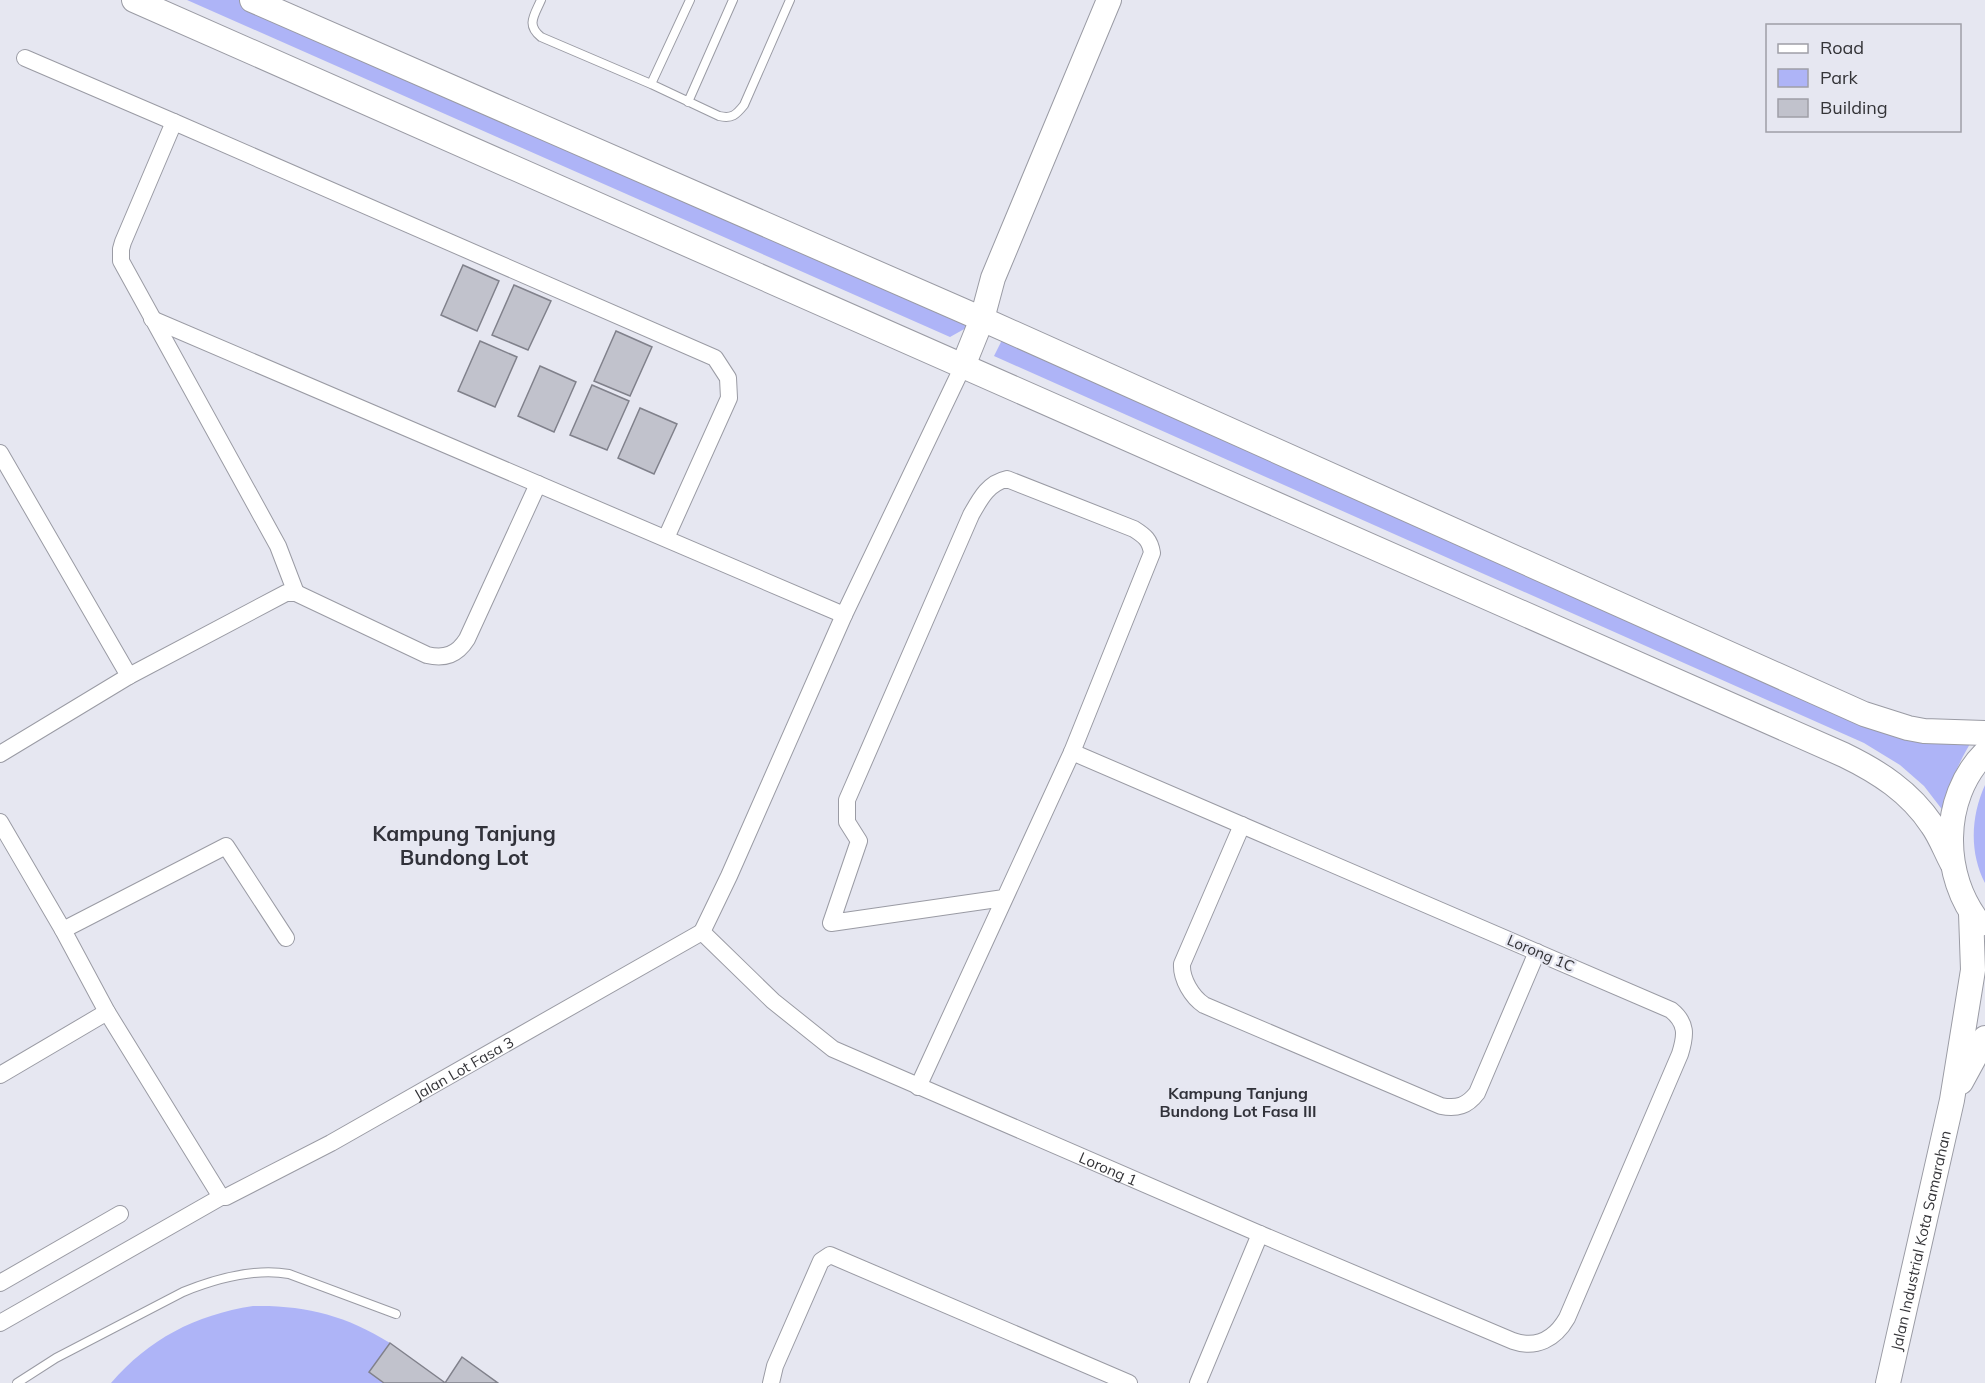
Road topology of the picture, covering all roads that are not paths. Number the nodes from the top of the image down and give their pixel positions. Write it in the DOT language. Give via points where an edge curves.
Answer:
graph roads {
  1 [pos="134,0"];
  2 [pos="252,0"];
  3 [pos="541,0"];
  4 [pos="690,0"];
  5 [pos="733,0"];
  6 [pos="790,0"];
  7 [pos="1109,0"];
  8 [pos="25,58"];
  9 [pos="651,84"];
  10 [pos="688,102"];
  11 [pos="174,122"];
  12 [pos="152,319"];
  13 [pos="982,319"];
  14 [pos="963,366"];
  15 [pos="0,453"];
  16 [pos="538,484"];
  17 [pos="666,538"];
  18 [pos="296,593"];
  19 [pos="844,615"];
  20 [pos="129,675"];
  21 [pos="1985,733"];
  22 [pos="1072,752"];
  23 [pos="1985,753"];
  24 [pos="0,754"];
  25 [pos="0,822"];
  26 [pos="1242,825"];
  27 [pos="6,848"];
  28 [pos="1952,863"];
  29 [pos="1004,898"];
  30 [pos="1978,922"];
  31 [pos="63,930"];
  32 [pos="702,932"];
  33 [pos="286,938"];
  34 [pos="1537,952"];
  35 [pos="107,1012"];
  36 [pos="1985,1038"];
  37 [pos="0,1075"];
  38 [pos="918,1087"];
  39 [pos="1952,1100"];
  40 [pos="221,1197"];
  41 [pos="120,1214"];
  42 [pos="1260,1234"];
  43 [pos="0,1283"];
  44 [pos="396,1314"];
  45 [pos="0,1323"];
  46 [pos="1547,1341"];
  47 [pos="17,1383"];
  48 [pos="771,1383"];
  49 [pos="1129,1383"];
  50 [pos="1198,1383"];
  51 [pos="1888,1383"];
  1 -- 14 [label="main road"];
  2 -- 13 [label="main road"];
  3 -- 9 [label="lane" via="532,23 537,34"];
  4 -- 9 [label="lane"];
  5 -- 10 [label="lane"];
  6 -- 10 [label="lane" via="744,105 736,114 728,118 719,116"];
  7 -- 13 [label="main road" via="993,279"];
  8 -- 11 [label="street"];
  9 -- 10 [label="lane"];
  11 -- 12 [label="street" via="121,249 125,271"];
  11 -- 17 [label="street" via="715,358 728,378 729,398"];
  12 -- 16 [label="street"];
  12 -- 18 [label="street" via="278,546"];
  13 -- 14 [label="main road"];
  13 -- 21 [label="main road" via="1864,714 1924,731"];
  14 -- 19 [label="street"];
  14 -- 28 [label="main road" via="1862,764 1885,777 1917,806 1933,826"];
  15 -- 20 [label="street"];
  16 -- 17 [label="street"];
  16 -- 18 [label="street" via="466,639 451,655 427,655"];
  17 -- 19 [label="street"];
  18 -- 20 [label="street" via="273,599"];
  19 -- 32 [label="street"];
  20 -- 24 [label="street"];
  22 -- 26 [label="street, Lorong 1C"];
  22 -- 29 [label="street"];
  22 -- 29 [label="street" via="1150,563 1150,544 1134,529 1007,479 998,481 971,515 847,800 847,822 859,841 831,923"];
  23 -- 28 [label="main road" via="1959,792 1951,827"];
  25 -- 27 [label="street"];
  26 -- 34 [label="street, Lorong 1C"];
  26 -- 34 [label="street" via="1182,964 1188,987 1199,1002 1215,1010 1441,1106 1456,1107 1477,1093"];
  27 -- 31 [label="street"];
  28 -- 30 [label="main road" via="1959,889"];
  29 -- 38 [label="street"];
  30 -- 39 [label="main road, Jalan Industrial Kota Samarahan"];
  31 -- 33 [label="street" via="226,846"];
  31 -- 35 [label="street"];
  32 -- 38 [label="street, Lorong 1" via="773,1001 833,1050"];
  32 -- 40 [label="street, Jalan Lot Fasa 3" via="331,1143"];
  34 -- 46 [label="street, Lorong 1C" via="1671,1010 1685,1030 1680,1054 1567,1318"];
  35 -- 37 [label="street"];
  35 -- 40 [label="street"];
  36 -- 39 [label="main road, Jalan Industrial Kota Samarahan"];
  38 -- 42 [label="street, Lorong 1"];
  39 -- 51 [label="main road, Jalan Industrial Kota Samarahan"];
  40 -- 45 [label="street, Jalan Lot Fasa 3"];
  41 -- 43 [label="street"];
  42 -- 46 [label="street, Lorong 1" via="1513,1341"];
  42 -- 50 [label="street"];
  44 -- 47 [label="lane" via="289,1274 257,1272 183,1292 56,1358"];
  48 -- 49 [label="street" via="821,1261 830,1255"];
}
